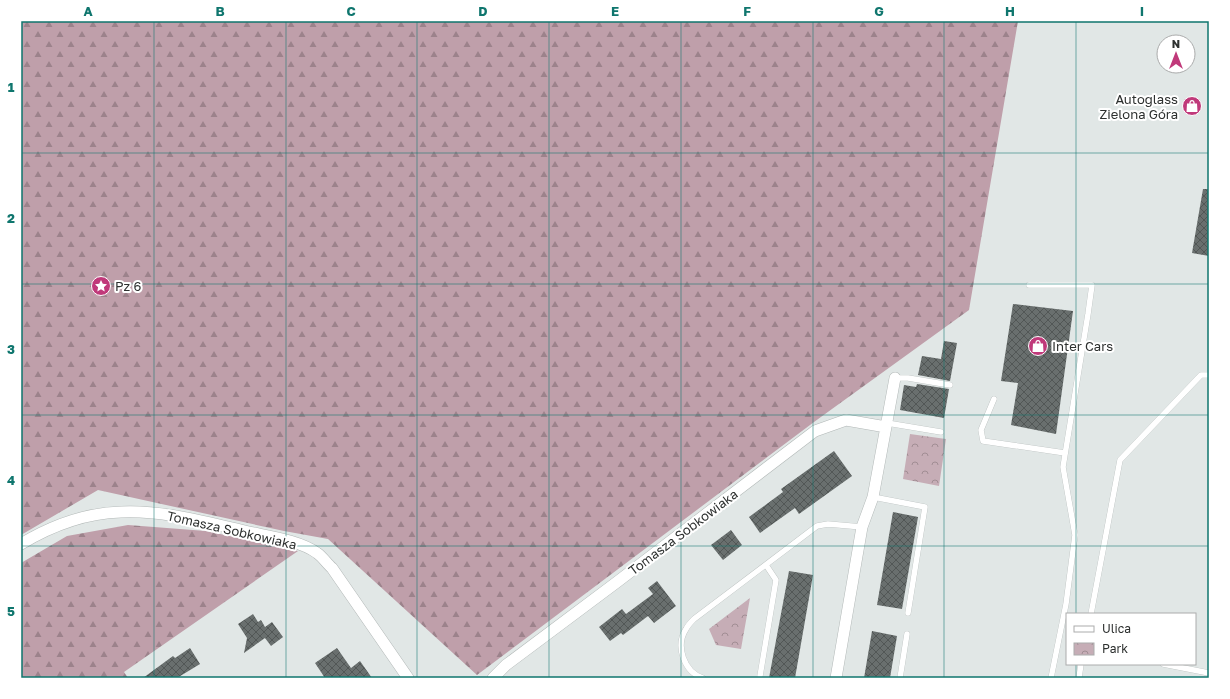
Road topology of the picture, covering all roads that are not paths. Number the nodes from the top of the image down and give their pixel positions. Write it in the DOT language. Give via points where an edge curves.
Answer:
graph roads {
  1 [pos="1029,285"];
  2 [pos="1209,376"];
  3 [pos="895,378"];
  4 [pos="950,385"];
  5 [pos="994,399"];
  6 [pos="886,425"];
  7 [pos="941,432"];
  8 [pos="1065,453"];
  9 [pos="873,497"];
  10 [pos="862,527"];
  11 [pos="21,544"];
  12 [pos="766,565"];
  13 [pos="908,612"];
  14 [pos="1091,613"];
  15 [pos="907,634"];
  16 [pos="1081,665"];
  17 [pos="1168,665"];
  18 [pos="1209,673"];
  19 [pos="760,676"];
  20 [pos="408,678"];
  21 [pos="493,678"];
  22 [pos="703,678"];
  23 [pos="836,678"];
  24 [pos="900,678"];
  25 [pos="1051,678"];
  26 [pos="1079,678"];
  1 -- 8 [label="lane" via="1092,285"];
  2 -- 14 [label="lane" via="1201,375 1120,460"];
  3 -- 4 [label="lane"];
  3 -- 6 [label="street"];
  5 -- 8 [label="lane" via="982,430 983,441"];
  6 -- 7 [label="lane"];
  6 -- 9 [label="street"];
  6 -- 21 [label="street, Tomasza Sobkowiaka" via="846,420 815,431 506,665"];
  8 -- 25 [label="lane" via="1063,467 1075,535 1066,604"];
  9 -- 10 [label="street"];
  9 -- 13 [label="lane" via="925,507"];
  10 -- 12 [label="lane" via="828,524 817,526"];
  10 -- 23 [label="street"];
  11 -- 20 [label="street, Tomasza Sobkowiaka" via="63,523 121,512 151,512 294,542 318,553 332,568"];
  12 -- 19 [label="lane" via="776,580"];
  12 -- 22 [label="lane" via="694,619 686,629 681,649 684,659 697,676"];
  15 -- 24 [label="lane"];
  16 -- 26 [label="lane"];
  17 -- 18 [label="lane"];
}
